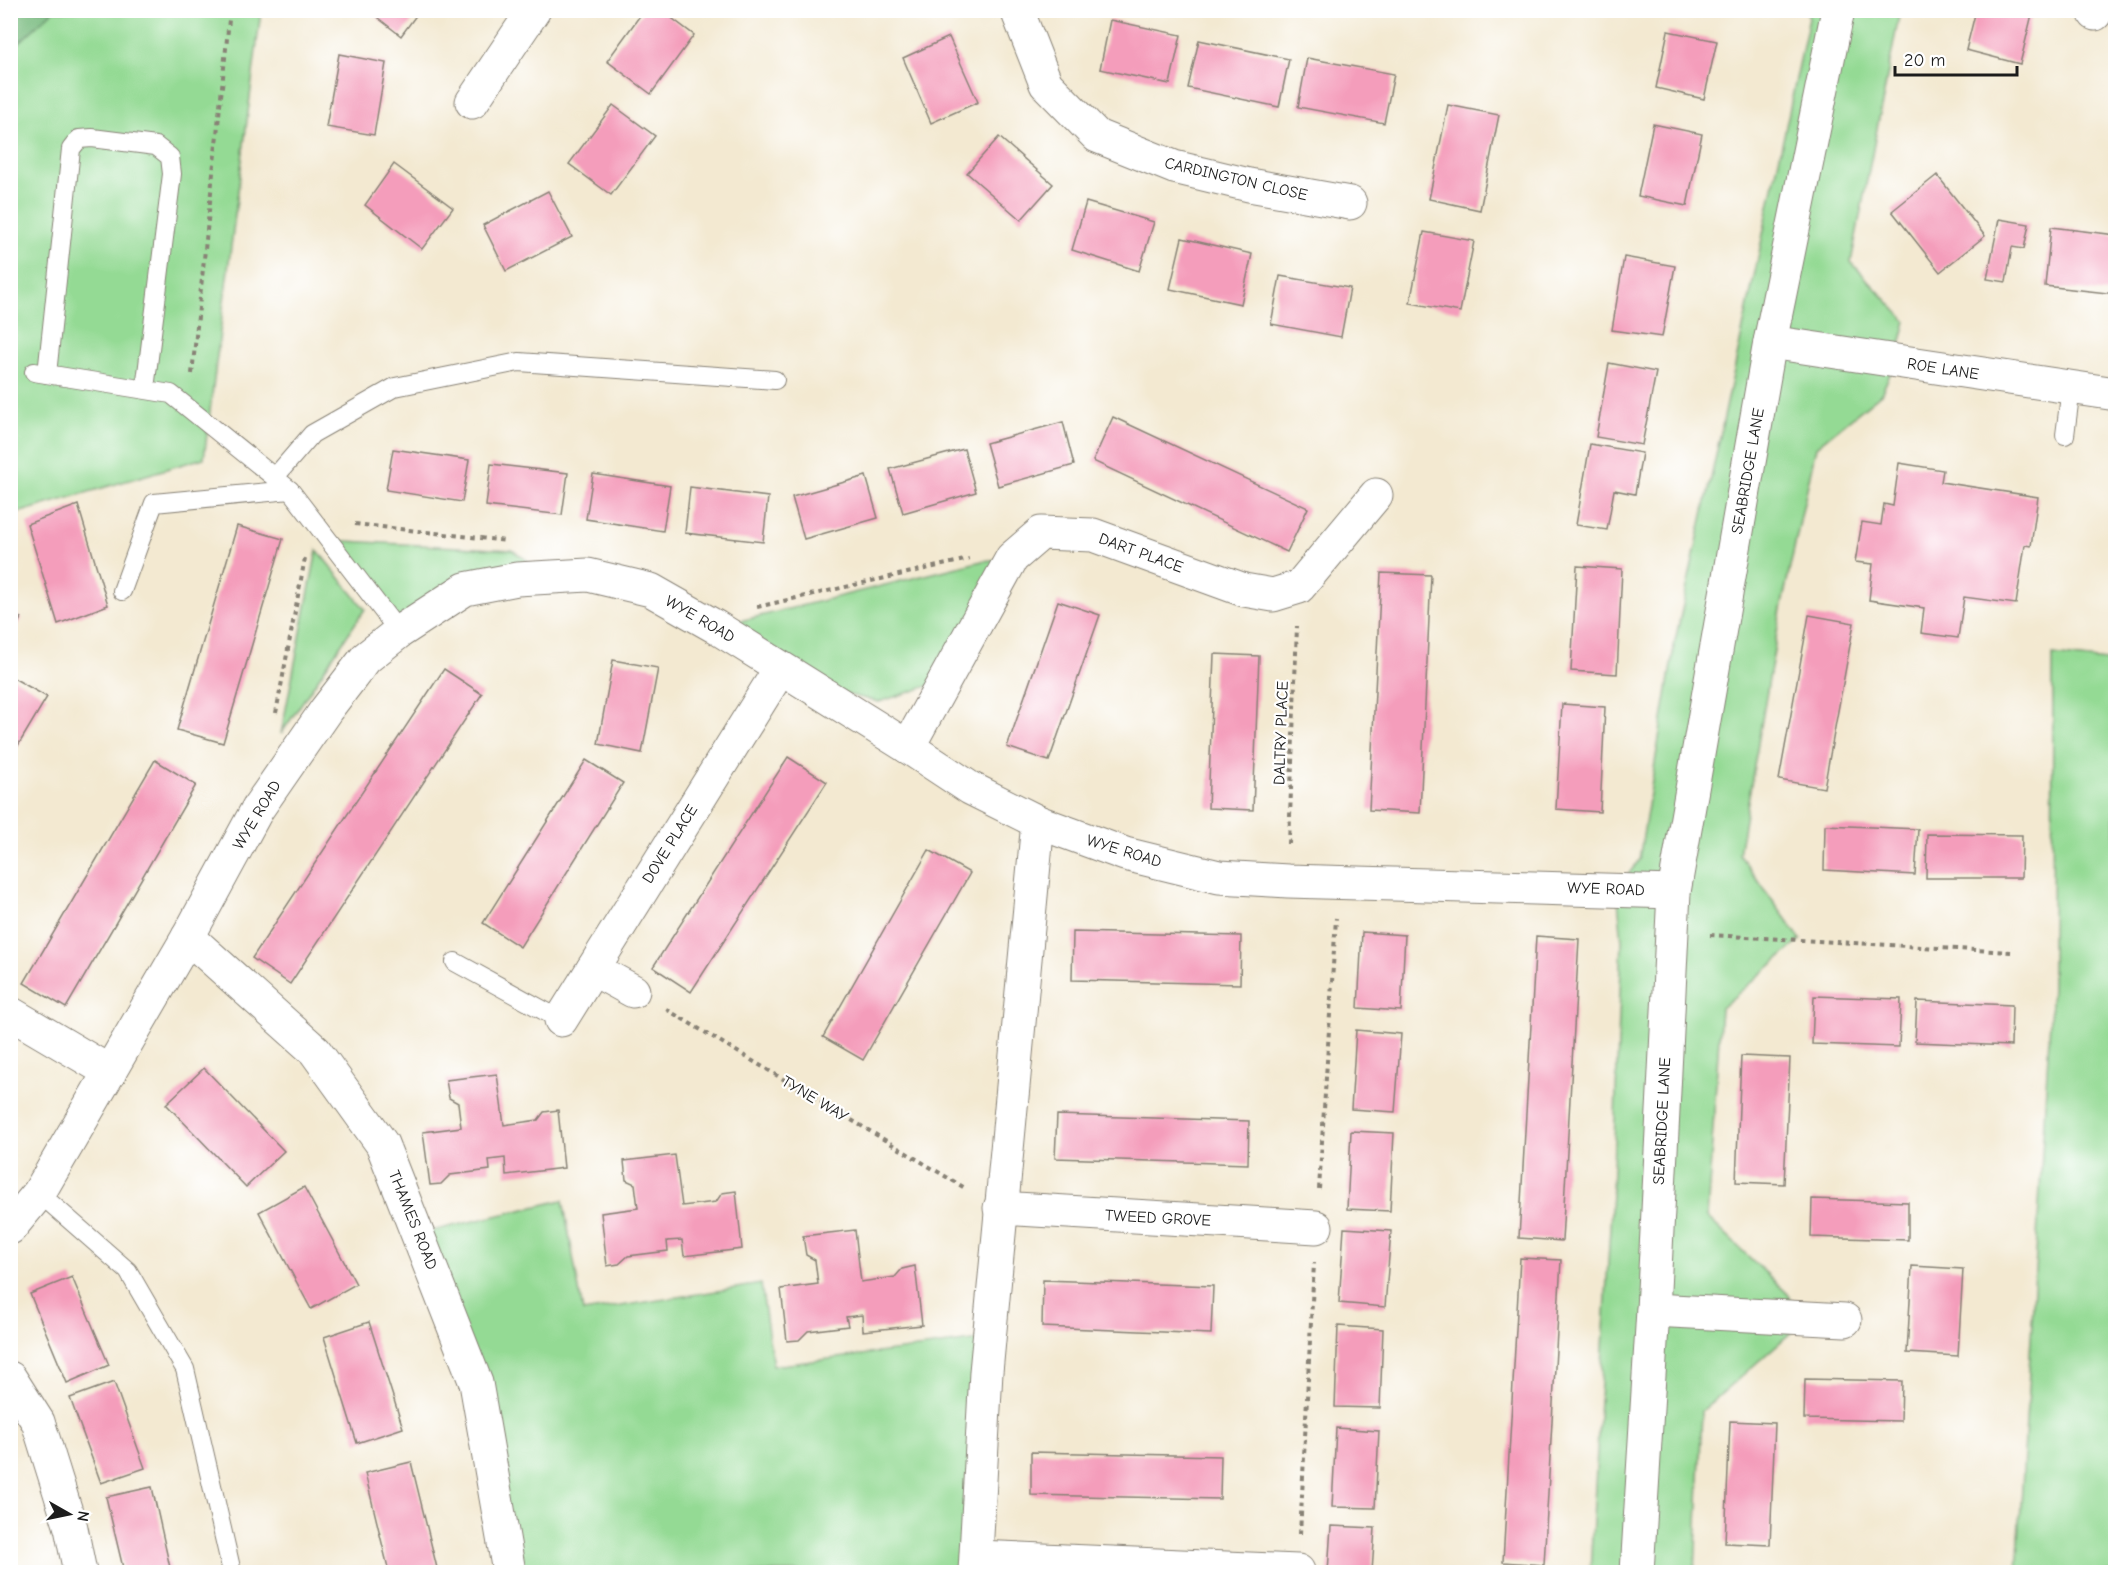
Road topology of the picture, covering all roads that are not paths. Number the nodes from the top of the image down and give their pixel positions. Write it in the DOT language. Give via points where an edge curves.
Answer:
graph roads {
  1 [pos="534,10"];
  2 [pos="1017,10"];
  3 [pos="1838,10"];
  4 [pos="472,102"];
  5 [pos="1350,203"];
  6 [pos="1770,342"];
  7 [pos="775,380"];
  8 [pos="2071,388"];
  9 [pos="145,390"];
  10 [pos="2115,394"];
  11 [pos="2065,435"];
  12 [pos="275,477"];
  13 [pos="290,490"];
  14 [pos="1376,495"];
  15 [pos="122,591"];
  16 [pos="399,632"];
  17 [pos="780,669"];
  18 [pos="908,747"];
  19 [pos="1038,822"];
  20 [pos="1674,892"];
  21 [pos="188,937"];
  22 [pos="455,962"];
  23 [pos="592,969"];
  24 [pos="633,991"];
  25 [pos="10,1013"];
  26 [pos="561,1020"];
  27 [pos="110,1072"];
  28 [pos="39,1193"];
  29 [pos="1000,1204"];
  30 [pos="1316,1227"];
  31 [pos="10,1228"];
  32 [pos="1653,1310"];
  33 [pos="1845,1320"];
  34 [pos="10,1378"];
  35 [pos="976,1565"];
  36 [pos="1298,1571"];
  37 [pos="80,1572"];
  38 [pos="232,1572"];
  39 [pos="509,1572"];
  40 [pos="1637,1572"];
  1 -- 4 [label="street"];
  2 -- 5 [label="street, CARDINGTON CLOSE" via="1046,84 1097,136 1174,167"];
  3 -- 6 [label="street, SEABRIDGE LANE"];
  6 -- 8 [label="street, ROE LANE"];
  6 -- 20 [label="street, SEABRIDGE LANE"];
  7 -- 12 [label="lane" via="519,362 395,387 312,434"];
  8 -- 10 [label="street, ROE LANE"];
  8 -- 11 [label="lane"];
  9 -- 9 [label="lane" via="40,373 70,149 79,138 156,146 170,157 172,174"];
  9 -- 12 [label="lane" via="171,393"];
  12 -- 13 [label="lane"];
  13 -- 15 [label="lane" via="154,502"];
  13 -- 16 [label="lane"];
  14 -- 18 [label="street, DART PLACE" via="1299,587 1273,595 1244,590 1093,535 1041,533 1012,558"];
  16 -- 17 [label="street, WYE ROAD" via="465,589 517,579 588,575 651,590"];
  16 -- 21 [label="street, WYE ROAD" via="366,657 265,798"];
  17 -- 18 [label="street, WYE ROAD"];
  17 -- 23 [label="street, DOVE PLACE"];
  18 -- 19 [label="street, WYE ROAD" via="970,788"];
  19 -- 20 [label="street, WYE ROAD" via="1125,854 1219,877"];
  19 -- 29 [label="street"];
  20 -- 32 [label="street, SEABRIDGE LANE"];
  21 -- 27 [label="street, WYE ROAD"];
  21 -- 39 [label="street, THAMES ROAD" via="315,1050 382,1143 476,1383"];
  22 -- 26 [label="lane"];
  23 -- 24 [label="street"];
  23 -- 26 [label="street, DOVE PLACE"];
  25 -- 27 [label="street"];
  27 -- 28 [label="street, WYE ROAD"];
  28 -- 31 [label="street, WYE ROAD"];
  28 -- 38 [label="lane" via="128,1271 185,1369"];
  29 -- 30 [label="street, TWEED GROVE"];
  29 -- 35 [label="street"];
  32 -- 33 [label="street"];
  32 -- 40 [label="street, SEABRIDGE LANE"];
  34 -- 37 [label="street" via="38,1422 71,1528"];
  35 -- 36 [label="street"];
}
